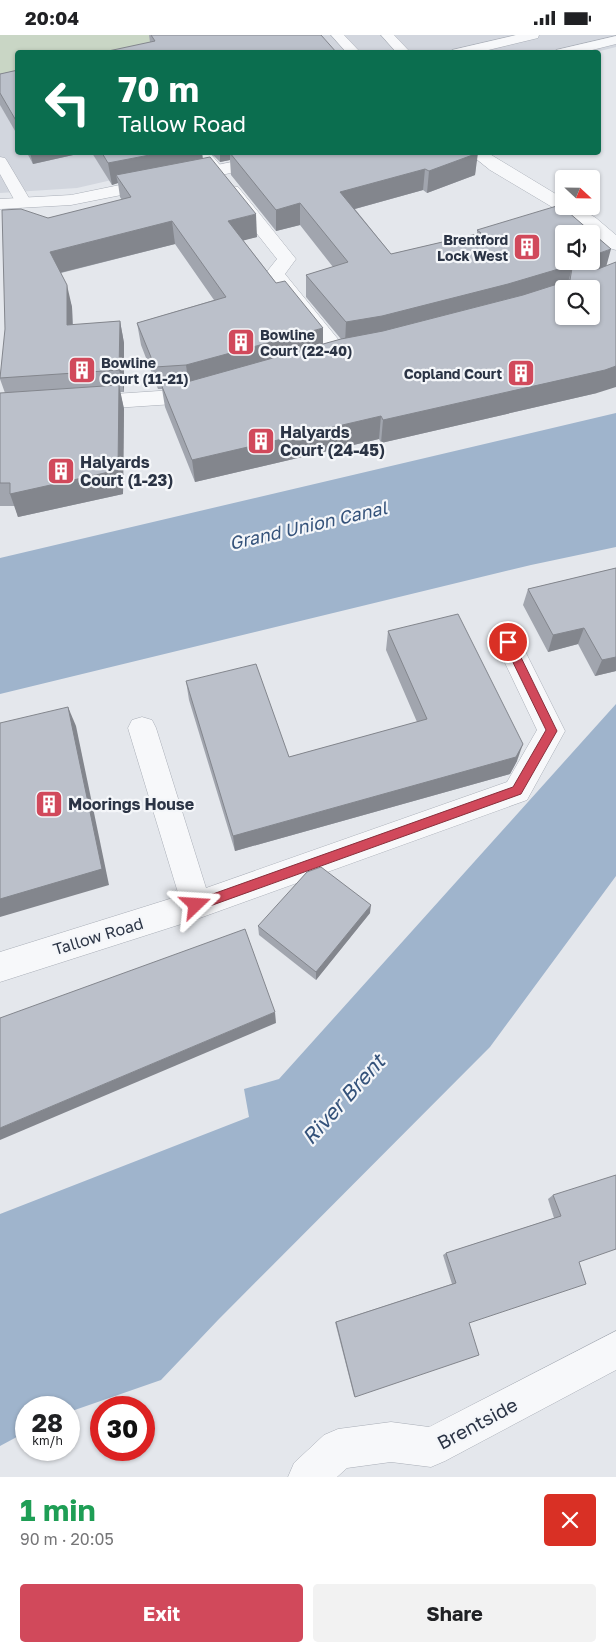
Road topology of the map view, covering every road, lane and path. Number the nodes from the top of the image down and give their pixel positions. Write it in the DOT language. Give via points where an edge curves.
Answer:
graph roads {
  1 [pos="337,35"];
  2 [pos="387,35"];
  3 [pos="533,35"];
  4 [pos="616,40"];
  5 [pos="352,50"];
  6 [pos="402,50"];
  7 [pos="470,50"];
  8 [pos="574,50"];
  9 [pos="205,155"];
  10 [pos="286,155"];
  11 [pos="481,155"];
  12 [pos="0,161"];
  13 [pos="217,171"];
  14 [pos="24,203"];
  15 [pos="0,204"];
  16 [pos="616,244"];
  17 [pos="316,360"];
  18 [pos="216,388"];
  19 [pos="70,404"];
  20 [pos="508,642"];
  21 [pos="142,728"];
  22 [pos="196,905"];
  23 [pos="0,967"];
  24 [pos="616,1350"];
  25 [pos="308,1477"];
  1 -- 5 [label="lane"];
  2 -- 6 [label="lane"];
  3 -- 7 [label="lane"];
  4 -- 8 [label="lane"];
  9 -- 13 [label="lane"];
  10 -- 13 [label="street"];
  11 -- 16 [label="street" via="590,222"];
  12 -- 14 [label="lane"];
  13 -- 14 [label="street" via="71,200"];
  13 -- 17 [label="street" via="287,259 276,274 347,353"];
  14 -- 15 [label="street"];
  18 -- 19 [label="street" via="188,396"];
  20 -- 22 [label="street, Tallow Road" via="551,731 517,791"];
  21 -- 22 [label="street"];
  22 -- 23 [label="street, Tallow Road"];
  24 -- 25 [label="street, Brentside" via="431,1447 391,1442 338,1449"];
}
